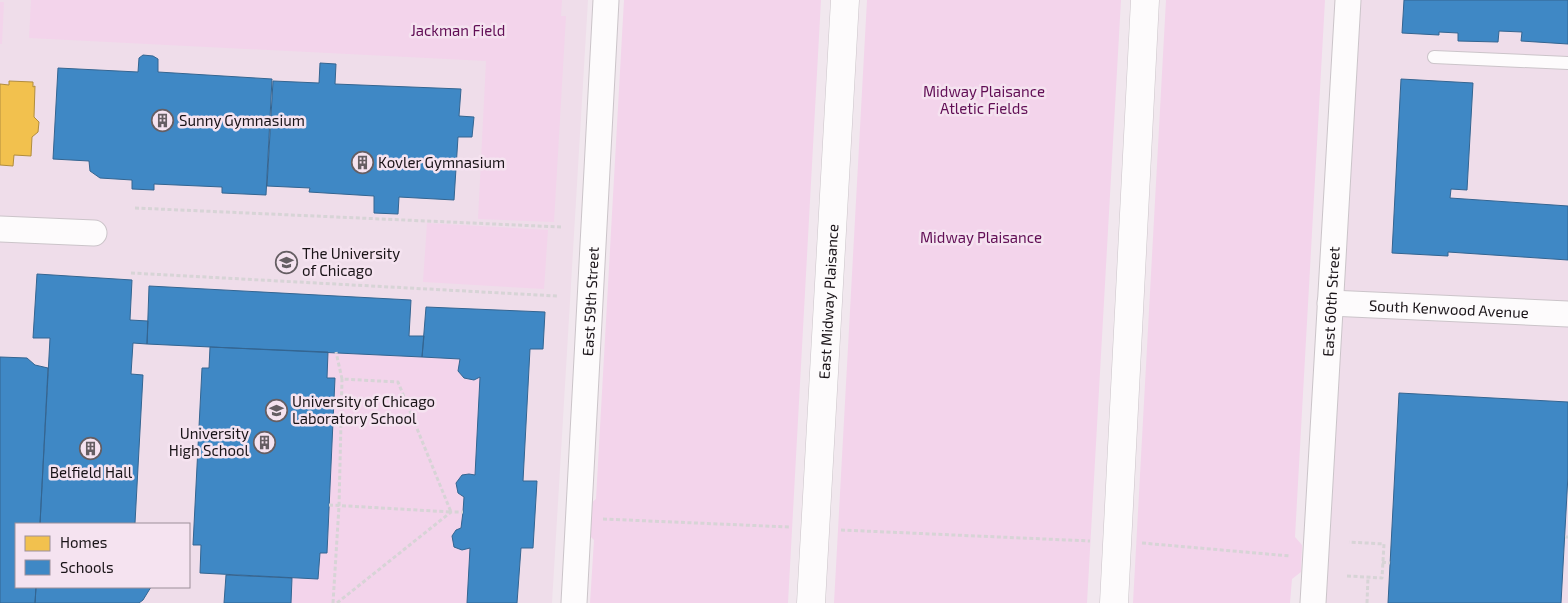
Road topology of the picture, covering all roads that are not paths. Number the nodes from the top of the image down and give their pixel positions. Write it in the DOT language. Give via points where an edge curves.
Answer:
graph roads {
  1 [pos="606,0"];
  2 [pos="845,0"];
  3 [pos="1145,0"];
  4 [pos="1348,0"];
  5 [pos="1434,57"];
  6 [pos="1568,63"];
  7 [pos="0,229"];
  8 [pos="94,233"];
  9 [pos="1330,303"];
  10 [pos="1568,314"];
  11 [pos="574,603"];
  12 [pos="811,603"];
  13 [pos="1114,603"];
  14 [pos="1313,603"];
  1 -- 11 [label="street, East 59th Street"];
  2 -- 12 [label="street, East Midway Plaisance"];
  3 -- 13 [label="street"];
  4 -- 9 [label="street, East 60th Street"];
  5 -- 6 [label="lane"];
  7 -- 8 [label="street"];
  9 -- 10 [label="street, South Kenwood Avenue"];
  9 -- 14 [label="street, East 60th Street"];
}
